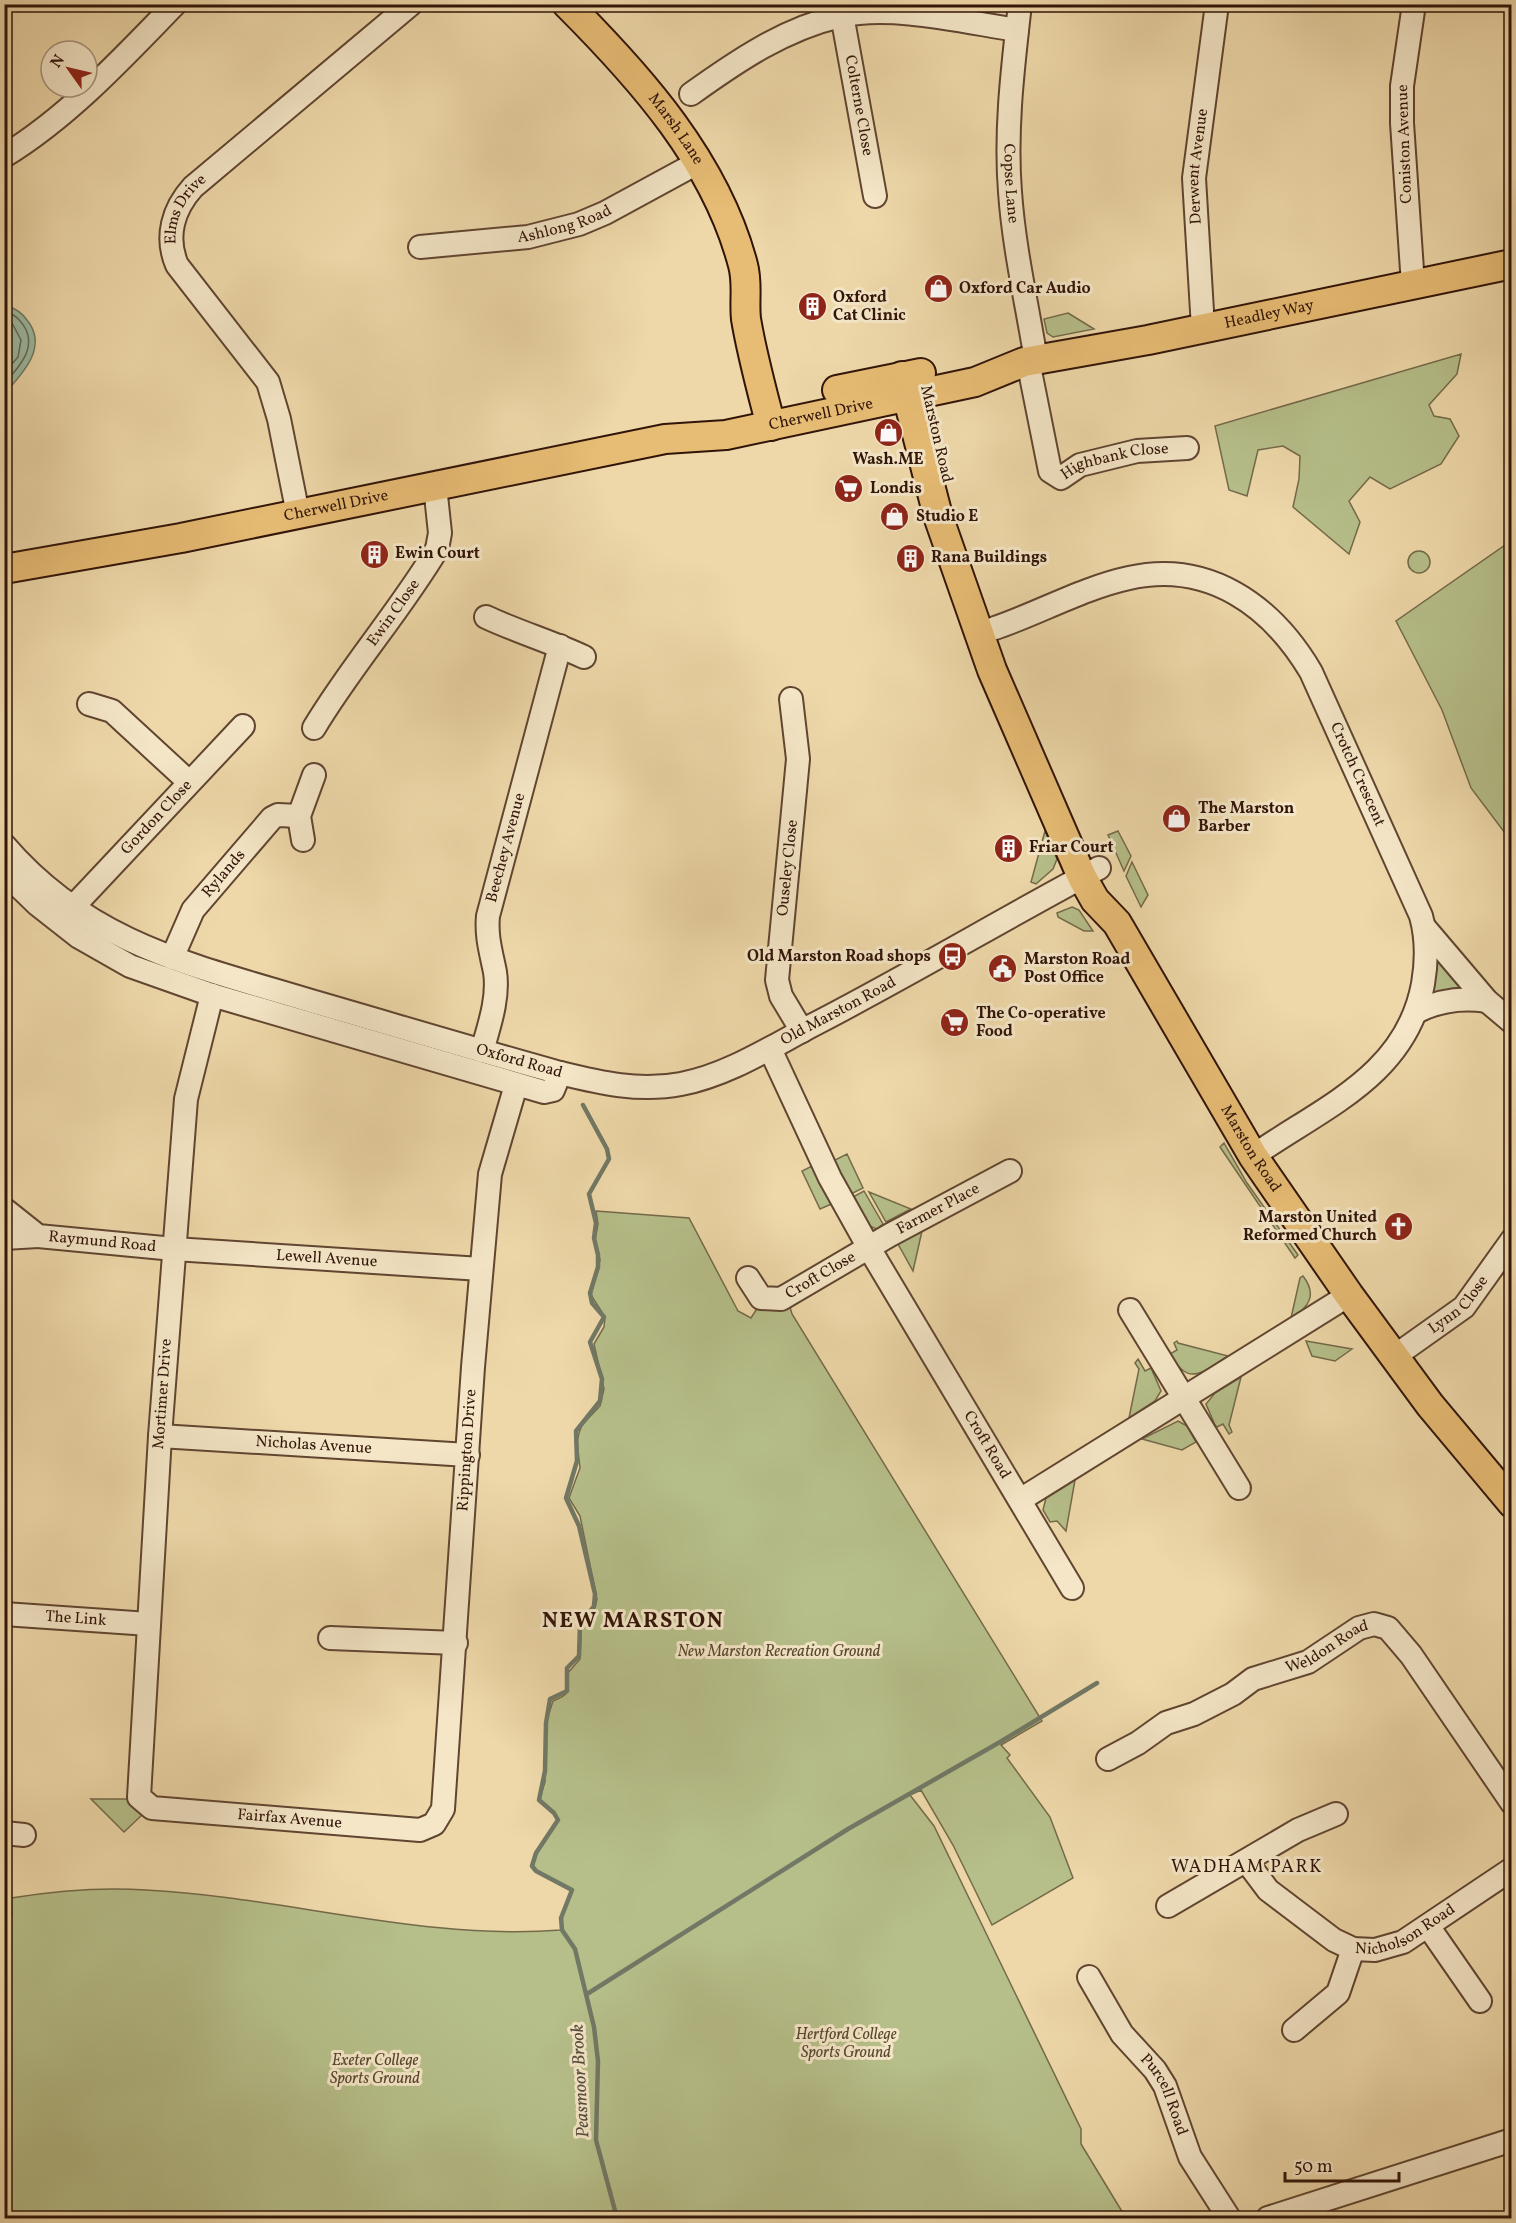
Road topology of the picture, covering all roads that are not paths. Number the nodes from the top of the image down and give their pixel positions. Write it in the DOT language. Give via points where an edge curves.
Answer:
graph roads {
  1 [pos="176,4"];
  2 [pos="411,4"];
  3 [pos="567,4"];
  4 [pos="1020,4"];
  5 [pos="1217,4"];
  6 [pos="1414,4"];
  7 [pos="842,15"];
  8 [pos="1017,30"];
  9 [pos="691,94"];
  10 [pos="4,156"];
  11 [pos="696,163"];
  12 [pos="875,196"];
  13 [pos="420,247"];
  14 [pos="1512,264"];
  15 [pos="1413,285"];
  16 [pos="1203,328"];
  17 [pos="1029,361"];
  18 [pos="910,383"];
  19 [pos="778,414"];
  20 [pos="665,439"];
  21 [pos="1187,448"];
  22 [pos="435,486"];
  23 [pos="298,514"];
  24 [pos="953,533"];
  25 [pos="4,569"];
  26 [pos="486,617"];
  27 [pos="995,628"];
  28 [pos="560,646"];
  29 [pos="584,657"];
  30 [pos="1000,666"];
  31 [pos="791,699"];
  32 [pos="89,704"];
  33 [pos="243,726"];
  34 [pos="314,728"];
  35 [pos="314,775"];
  36 [pos="189,782"];
  37 [pos="298,816"];
  38 [pos="303,840"];
  39 [pos="4,845"];
  40 [pos="4,872"];
  41 [pos="1091,873"];
  42 [pos="72,908"];
  43 [pos="1425,928"];
  44 [pos="105,942"];
  45 [pos="172,958"];
  46 [pos="212,995"];
  47 [pos="1487,1001"];
  48 [pos="1418,1011"];
  49 [pos="1512,1022"];
  50 [pos="802,1031"];
  51 [pos="770,1049"];
  52 [pos="482,1051"];
  53 [pos="560,1073"];
  54 [pos="516,1084"];
  55 [pos="1253,1156"];
  56 [pos="1010,1171"];
  57 [pos="4,1209"];
  58 [pos="38,1236"];
  59 [pos="4,1238"];
  60 [pos="1512,1240"];
  61 [pos="869,1248"];
  62 [pos="174,1249"];
  63 [pos="481,1269"];
  64 [pos="748,1278"];
  65 [pos="1349,1295"];
  66 [pos="1130,1310"];
  67 [pos="1395,1356"];
  68 [pos="1182,1399"];
  69 [pos="160,1436"];
  70 [pos="468,1455"];
  71 [pos="1239,1488"];
  72 [pos="1020,1500"];
  73 [pos="1512,1503"];
  74 [pos="1072,1588"];
  75 [pos="4,1614"];
  76 [pos="149,1624"];
  77 [pos="330,1638"];
  78 [pos="456,1643"];
  79 [pos="1108,1759"];
  80 [pos="139,1797"];
  81 [pos="1512,1803"];
  82 [pos="1336,1814"];
  83 [pos="439,1818"];
  84 [pos="1247,1862"];
  85 [pos="1512,1869"];
  86 [pos="1168,1906"];
  87 [pos="1428,1926"];
  88 [pos="1353,1949"];
  89 [pos="1089,1977"];
  90 [pos="1480,2001"];
  91 [pos="1294,2030"];
  92 [pos="1512,2140"];
  93 [pos="1229,2218"];
  94 [pos="1268,2218"];
  1 -- 10 [label="street" via="40,131"];
  2 -- 23 [label="street, Elms Drive" via="193,187 181,202 172,227 177,265 268,382"];
  3 -- 11 [label="main road, Marsh Lane" via="625,63 673,124"];
  4 -- 8 [label="street, Copse Lane"];
  5 -- 16 [label="street, Derwent Avenue" via="1194,178"];
  6 -- 15 [label="street, Coniston Avenue" via="1402,86"];
  7 -- 8 [label="street" via="910,15"];
  7 -- 9 [label="street" via="783,36"];
  7 -- 12 [label="street, Colterne Close"];
  8 -- 17 [label="street, Copse Lane" via="1009,126 1010,192"];
  11 -- 13 [label="street, Ashlong Road" via="579,224 528,237"];
  11 -- 19 [label="main road, Marsh Lane" via="723,209 746,277 764,312 763,352"];
  14 -- 15 [label="main road, Headley Way"];
  15 -- 16 [label="main road, Headley Way"];
  16 -- 17 [label="main road, Headley Way"];
  17 -- 18 [label="main road, Headley Way" via="975,382"];
  17 -- 21 [label="street, Highbank Close" via="1052,474 1061,478 1080,465 1137,451"];
  18 -- 19 [label="main road, Cherwell Drive"];
  18 -- 24 [label="main road, Marston Road" via="936,442"];
  19 -- 20 [label="main road, Cherwell Drive" via="735,415"];
  19 -- 20 [label="main road, Cherwell Drive" via="726,435"];
  20 -- 22 [label="main road, Cherwell Drive"];
  22 -- 23 [label="main road, Cherwell Drive"];
  22 -- 34 [label="street, Ewin Close" via="440,533 437,549"];
  23 -- 25 [label="main road, Cherwell Drive"];
  24 -- 27 [label="main road, Marston Road"];
  24 -- 30 [label="main road, Marston Road"];
  26 -- 28 [label="street"];
  27 -- 30 [label="main road, Marston Road"];
  27 -- 43 [label="street, Crotch Crescent" via="1131,577 1208,581 1255,605 1296,647 1311,672"];
  28 -- 29 [label="street"];
  28 -- 52 [label="street, Beechey Avenue" via="488,916 495,994"];
  30 -- 41 [label="main road, Marston Road" via="1046,754"];
  31 -- 50 [label="street, Ouseley Close" via="798,759 777,980 781,996"];
  32 -- 36 [label="street" via="112,711"];
  33 -- 36 [label="street, Gordon Close"];
  35 -- 37 [label="street"];
  36 -- 42 [label="street, Gordon Close"];
  37 -- 38 [label="street"];
  37 -- 45 [label="street, Rylands" via="272,818 193,910"];
  39 -- 42 [label="street, Oxford Road" via="35,878"];
  40 -- 44 [label="street, Oxford Road" via="37,904"];
  41 -- 50 [label="street, Old Marston Road"];
  41 -- 55 [label="main road, Marston Road" via="1111,890 1118,923"];
  42 -- 44 [label="street, Oxford Road"];
  43 -- 47 [label="street"];
  43 -- 48 [label="street, Crotch Crescent" via="1425,967"];
  44 -- 45 [label="street, Oxford Road"];
  44 -- 46 [label="street, Oxford Road" via="130,966"];
  45 -- 52 [label="street, Oxford Road"];
  46 -- 54 [label="street, Oxford Road"];
  46 -- 62 [label="street, Mortimer Drive" via="186,1099"];
  47 -- 48 [label="street" via="1442,1001"];
  47 -- 49 [label="street"];
  48 -- 55 [label="street, Crotch Crescent" via="1401,1042 1371,1077"];
  50 -- 51 [label="street, Old Marston Road"];
  51 -- 53 [label="street, Old Marston Road" via="696,1080 665,1086 618,1086"];
  51 -- 61 [label="street, Croft Road" via="830,1178"];
  52 -- 53 [label="street, Oxford Road"];
  53 -- 54 [label="street, Oxford Road" via="550,1092"];
  54 -- 63 [label="street, Rippington Drive" via="490,1174"];
  55 -- 65 [label="main road, Marston Road"];
  56 -- 61 [label="street, Farmer Place"];
  57 -- 58 [label="street, Raymund Road"];
  58 -- 59 [label="street"];
  58 -- 62 [label="street, Raymund Road"];
  60 -- 67 [label="street, Lynn Close" via="1464,1307"];
  61 -- 64 [label="street, Croft Close" via="781,1299 761,1298"];
  61 -- 72 [label="street, Croft Road"];
  62 -- 63 [label="street, Lewell Avenue"];
  62 -- 69 [label="street, Mortimer Drive"];
  63 -- 70 [label="street, Rippington Drive"];
  65 -- 67 [label="main road, Marston Road"];
  65 -- 68 [label="street"];
  66 -- 68 [label="street"];
  67 -- 73 [label="main road, Marston Road" via="1445,1424"];
  68 -- 71 [label="street"];
  68 -- 72 [label="street"];
  69 -- 70 [label="street, Nicholas Avenue"];
  69 -- 76 [label="street, Mortimer Drive"];
  70 -- 78 [label="street, Rippington Drive"];
  72 -- 74 [label="street, Croft Road"];
  75 -- 76 [label="street, The Link"];
  76 -- 80 [label="street, Mortimer Drive"];
  77 -- 78 [label="street"];
  78 -- 83 [label="street, Rippington Drive" via="443,1809"];
  79 -- 81 [label="street, Weldon Road" via="1166,1723 1233,1694 1253,1679 1308,1662 1359,1628 1374,1624 1388,1628 1396,1636"];
  80 -- 83 [label="street, Fairfax Avenue" via="152,1808 420,1830"];
  82 -- 84 [label="street" via="1298,1830"];
  84 -- 86 [label="street"];
  84 -- 88 [label="street, Nicholson Road" via="1268,1890 1334,1940"];
  85 -- 87 [label="street, Nicholson Road"];
  87 -- 88 [label="street, Nicholson Road" via="1393,1947"];
  87 -- 90 [label="street"];
  88 -- 91 [label="street" via="1338,1993"];
  89 -- 93 [label="street, Purcell Road" via="1122,2034 1165,2086 1190,2157"];
  92 -- 94 [label="street"];
}
